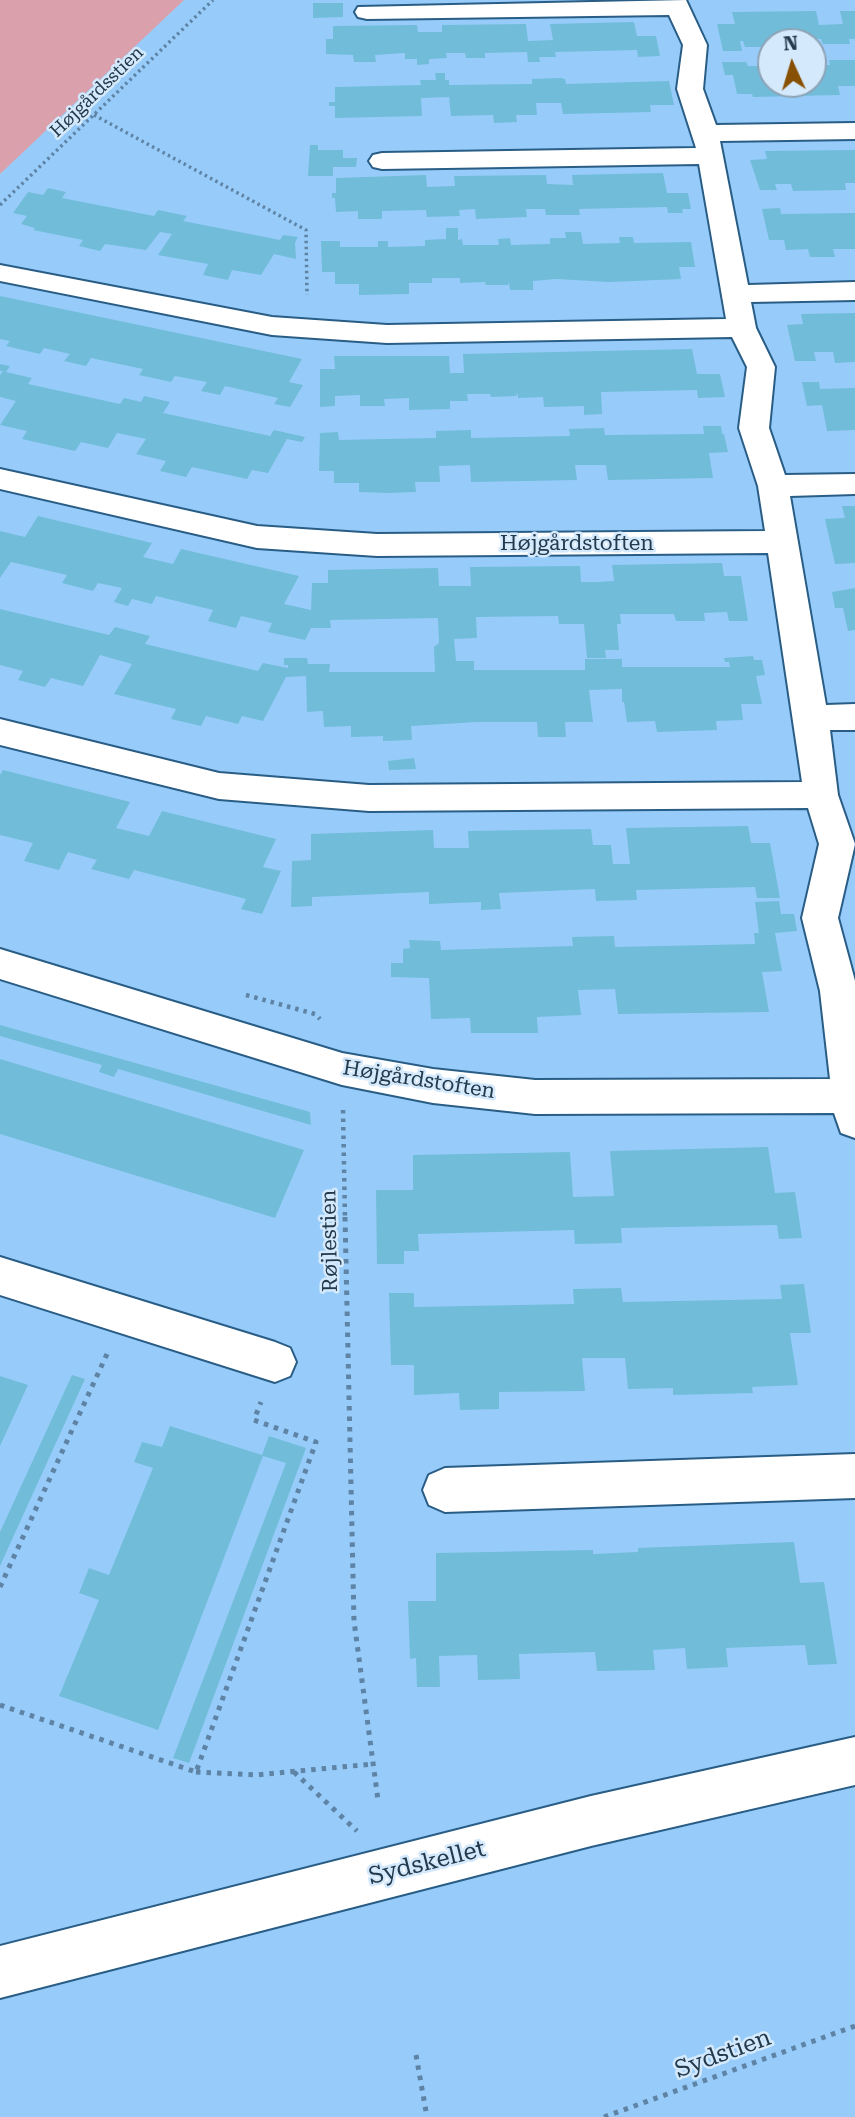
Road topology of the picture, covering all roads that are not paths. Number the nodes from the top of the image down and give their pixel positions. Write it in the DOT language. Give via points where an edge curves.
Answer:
graph roads {
  1 [pos="675,4"];
  2 [pos="367,12"];
  3 [pos="855,131"];
  4 [pos="708,144"];
  5 [pos="382,161"];
  6 [pos="0,273"];
  7 [pos="855,291"];
  8 [pos="737,294"];
  9 [pos="742,328"];
  10 [pos="0,479"];
  11 [pos="855,484"];
  12 [pos="774,486"];
  13 [pos="783,542"];
  14 [pos="855,717"];
  15 [pos="811,718"];
  16 [pos="0,732"];
  17 [pos="821,795"];
  18 [pos="0,964"];
  19 [pos="847,991"];
  20 [pos="854,1109"];
  21 [pos="0,1276"];
  22 [pos="275,1362"];
  23 [pos="855,1476"];
  24 [pos="445,1490"];
  25 [pos="855,1760"];
  26 [pos="0,1972"];
  1 -- 2 [label="street, Højgårdstoften"];
  1 -- 4 [label="street, Højgårdstoften" via="695,45 690,89"];
  3 -- 4 [label="street"];
  4 -- 5 [label="street"];
  4 -- 8 [label="street, Højgårdstoften"];
  6 -- 9 [label="street" via="272,326 387,334"];
  7 -- 8 [label="street"];
  8 -- 9 [label="street, Højgårdstoften"];
  9 -- 12 [label="street, Højgårdstoften" via="761,367 754,428"];
  10 -- 13 [label="street, Højgårdstoften" via="257,537 377,545"];
  11 -- 12 [label="street"];
  12 -- 13 [label="street, Højgårdstoften"];
  13 -- 15 [label="street, Højgårdstoften"];
  14 -- 15 [label="street"];
  15 -- 17 [label="street, Højgårdstoften"];
  16 -- 17 [label="street" via="219,786 355,797"];
  17 -- 19 [label="street, Højgårdstoften" via="838,844 820,918"];
  18 -- 20 [label="street, Højgårdstoften" via="342,1069 433,1086 535,1097"];
  19 -- 20 [label="street, Højgårdstoften"];
  21 -- 22 [label="street"];
  23 -- 24 [label="street"];
  25 -- 26 [label="street, Sydskellet" via="591,1821"];
}
